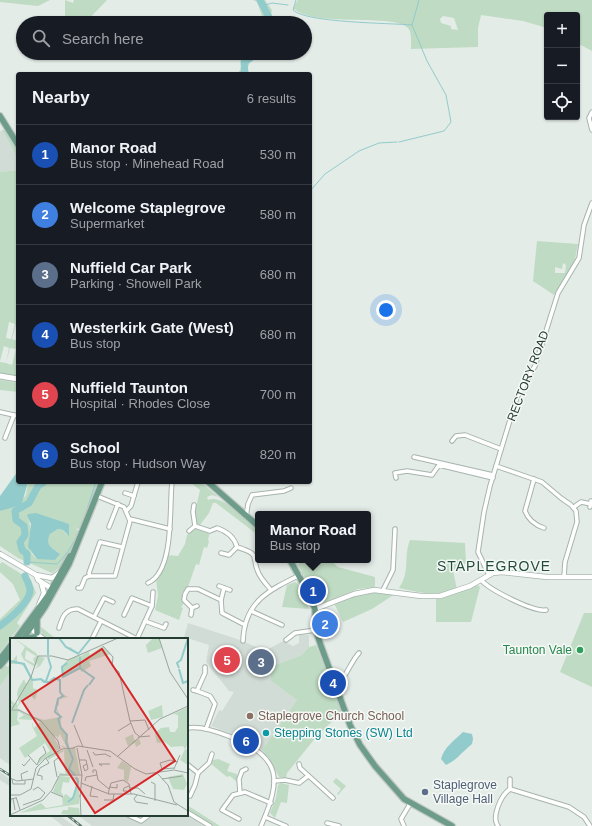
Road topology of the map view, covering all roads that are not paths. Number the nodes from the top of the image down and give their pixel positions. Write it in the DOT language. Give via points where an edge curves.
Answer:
graph roads {
  1 [pos="592,112"];
  2 [pos="0,116"];
  3 [pos="592,130"];
  4 [pos="16,142"];
  5 [pos="592,203"];
  6 [pos="0,376"];
  7 [pos="16,379"];
  8 [pos="0,412"];
  9 [pos="16,416"];
  10 [pos="5,438"];
  11 [pos="452,441"];
  12 [pos="501,449"];
  13 [pos="414,457"];
  14 [pos="496,466"];
  15 [pos="493,476"];
  16 [pos="396,478"];
  17 [pos="534,479"];
  18 [pos="101,484"];
  19 [pos="137,484"];
  20 [pos="172,484"];
  21 [pos="210,484"];
  22 [pos="291,488"];
  23 [pos="125,493"];
  24 [pos="97,496"];
  25 [pos="134,496"];
  26 [pos="118,504"];
  27 [pos="591,504"];
  28 [pos="194,505"];
  29 [pos="574,507"];
  30 [pos="127,510"];
  31 [pos="188,511"];
  32 [pos="193,512"];
  33 [pos="525,513"];
  34 [pos="521,514"];
  35 [pos="246,517"];
  36 [pos="130,519"];
  37 [pos="255,524"];
  38 [pos="195,526"];
  39 [pos="538,526"];
  40 [pos="109,527"];
  41 [pos="544,528"];
  42 [pos="170,529"];
  43 [pos="395,529"];
  44 [pos="189,531"];
  45 [pos="537,531"];
  46 [pos="76,547"];
  47 [pos="122,547"];
  48 [pos="237,547"];
  49 [pos="221,553"];
  50 [pos="0,554"];
  51 [pos="255,559"];
  52 [pos="256,563"];
  53 [pos="292,563"];
  54 [pos="62,570"];
  55 [pos="36,575"];
  56 [pos="300,575"];
  57 [pos="489,575"];
  58 [pos="89,576"];
  59 [pos="45,577"];
  60 [pos="564,577"];
  61 [pos="592,577"];
  62 [pos="481,580"];
  63 [pos="41,582"];
  64 [pos="148,583"];
  65 [pos="220,586"];
  66 [pos="55,587"];
  67 [pos="78,588"];
  68 [pos="224,588"];
  69 [pos="230,590"];
  70 [pos="271,590"];
  71 [pos="384,590"];
  72 [pos="153,592"];
  73 [pos="221,600"];
  74 [pos="113,602"];
  75 [pos="152,606"];
  76 [pos="197,606"];
  77 [pos="192,608"];
  78 [pos="315,609"];
  79 [pos="546,610"];
  80 [pos="252,611"];
  81 [pos="123,612"];
  82 [pos="34,614"];
  83 [pos="191,615"];
  84 [pos="94,617"];
  85 [pos="274,618"];
  86 [pos="37,620"];
  87 [pos="101,621"];
  88 [pos="145,621"];
  89 [pos="273,622"];
  90 [pos="245,625"];
  91 [pos="282,625"];
  92 [pos="58,628"];
  93 [pos="164,628"];
  94 [pos="27,629"];
  95 [pos="316,630"];
  96 [pos="36,636"];
  97 [pos="17,638"];
  98 [pos="23,638"];
  99 [pos="92,638"];
  100 [pos="135,638"];
  101 [pos="137,638"];
  102 [pos="286,640"];
  103 [pos="243,641"];
  104 [pos="10,646"];
  105 [pos="359,653"];
  106 [pos="10,654"];
  107 [pos="0,659"];
  108 [pos="0,666"];
  109 [pos="204,667"];
  110 [pos="336,685"];
  111 [pos="193,690"];
  112 [pos="197,691"];
  113 [pos="188,728"];
  114 [pos="206,729"];
  115 [pos="213,757"];
  116 [pos="299,764"];
  117 [pos="188,765"];
  118 [pos="246,769"];
  119 [pos="198,773"];
  120 [pos="308,776"];
  121 [pos="510,779"];
  122 [pos="274,781"];
  123 [pos="510,789"];
  124 [pos="240,793"];
  125 [pos="190,796"];
  126 [pos="333,798"];
  127 [pos="271,803"];
  128 [pos="410,804"];
  129 [pos="222,810"];
  130 [pos="188,813"];
  131 [pos="220,814"];
  132 [pos="130,816"];
  133 [pos="148,816"];
  134 [pos="265,817"];
  135 [pos="239,819"];
  136 [pos="141,821"];
  137 [pos="327,823"];
  138 [pos="144,826"];
  139 [pos="210,826"];
  140 [pos="261,826"];
  141 [pos="286,826"];
  142 [pos="339,826"];
  143 [pos="404,826"];
  144 [pos="452,826"];
  145 [pos="498,826"];
  146 [pos="590,826"];
  1 -- 3 [label="street" via="589,118"];
  2 -- 4 [label="main road"];
  5 -- 12 [label="street, RECTORY ROAD" via="583,232 579,258 557,296 538,359 517,397"];
  6 -- 7 [label="main road"];
  8 -- 9 [label="street"];
  9 -- 10 [label="street"];
  11 -- 12 [label="street" via="456,436 465,435"];
  12 -- 14 [label="street, RECTORY ROAD"];
  13 -- 15 [label="street"];
  14 -- 15 [label="street, RECTORY ROAD"];
  14 -- 17 [label="street"];
  15 -- 16 [label="street" via="438,465 432,475 407,471 395,473"];
  15 -- 57 [label="street, RECTORY ROAD" via="484,508 478,552"];
  17 -- 29 [label="street" via="545,483"];
  17 -- 33 [label="street"];
  18 -- 24 [label="main road"];
  19 -- 25 [label="street"];
  20 -- 42 [label="street"];
  21 -- 35 [label="main road"];
  22 -- 35 [label="street" via="252,495"];
  23 -- 25 [label="street"];
  24 -- 26 [label="street"];
  24 -- 46 [label="main road"];
  25 -- 30 [label="street"];
  26 -- 30 [label="street"];
  26 -- 40 [label="street"];
  27 -- 29 [label="street" via="581,502"];
  28 -- 32 [label="street"];
  29 -- 60 [label="street" via="578,518 565,562"];
  30 -- 36 [label="street"];
  31 -- 32 [label="street"];
  32 -- 38 [label="street"];
  33 -- 34 [label="street"];
  33 -- 39 [label="street"];
  35 -- 37 [label="main road"];
  36 -- 42 [label="street"];
  36 -- 47 [label="street"];
  38 -- 44 [label="street"];
  38 -- 48 [label="street" via="210,531 221,529 232,537"];
  39 -- 41 [label="street"];
  39 -- 45 [label="street"];
  42 -- 64 [label="street" via="164,560 152,581"];
  43 -- 71 [label="street" via="393,570"];
  46 -- 54 [label="main road"];
  46 -- 66 [label="main road"];
  47 -- 58 [label="street" via="115,576"];
  47 -- 58 [label="street" via="100,542"];
  48 -- 49 [label="street" via="229,556"];
  48 -- 51 [label="street" via="254,555"];
  50 -- 55 [label="street"];
  52 -- 70 [label="street" via="259,574"];
  53 -- 56 [label="main road"];
  54 -- 59 [label="street" via="56,576"];
  54 -- 66 [label="main road"];
  55 -- 59 [label="street"];
  55 -- 63 [label="street"];
  56 -- 70 [label="street"];
  56 -- 78 [label="main road"];
  57 -- 60 [label="street" via="502,572"];
  57 -- 62 [label="street"];
  58 -- 67 [label="street" via="85,578 81,588"];
  59 -- 66 [label="street"];
  60 -- 61 [label="street"];
  62 -- 71 [label="street" via="470,586 435,596"];
  62 -- 79 [label="street" via="491,588 537,610"];
  63 -- 66 [label="street"];
  63 -- 82 [label="street" via="44,593"];
  65 -- 68 [label="street"];
  66 -- 82 [label="main road"];
  66 -- 86 [label="main road"];
  68 -- 69 [label="street"];
  68 -- 73 [label="street"];
  70 -- 80 [label="street" via="259,600"];
  71 -- 78 [label="street" via="363,591"];
  72 -- 75 [label="street"];
  73 -- 77 [label="street" via="191,588 186,590 184,600"];
  73 -- 90 [label="street" via="222,613"];
  74 -- 84 [label="street" via="102,597"];
  75 -- 81 [label="street" via="132,598"];
  75 -- 88 [label="street"];
  76 -- 77 [label="street"];
  77 -- 83 [label="street"];
  78 -- 95 [label="main road"];
  80 -- 89 [label="street"];
  80 -- 90 [label="street"];
  82 -- 94 [label="main road"];
  84 -- 87 [label="street"];
  84 -- 92 [label="street" via="75,609 67,611 61,616"];
  85 -- 89 [label="street"];
  86 -- 94 [label="main road"];
  86 -- 96 [label="main road"];
  87 -- 99 [label="street"];
  87 -- 100 [label="street"];
  88 -- 93 [label="street"];
  88 -- 101 [label="street"];
  89 -- 91 [label="street"];
  90 -- 103 [label="street"];
  94 -- 96 [label="street"];
  94 -- 97 [label="main road"];
  94 -- 98 [label="main road"];
  95 -- 102 [label="street" via="294,634"];
  95 -- 110 [label="main road"];
  104 -- 107 [label="main road"];
  105 -- 110 [label="street" via="352,660 343,680"];
  106 -- 108 [label="main road"];
  109 -- 112 [label="street" via="207,673"];
  110 -- 128 [label="main road" via="360,745 389,784"];
  111 -- 112 [label="street"];
  112 -- 114 [label="street" via="210,696 215,704"];
  113 -- 114 [label="street"];
  114 -- 122 [label="street" via="229,736 258,750 270,764"];
  115 -- 119 [label="street"];
  116 -- 120 [label="street"];
  117 -- 119 [label="street"];
  118 -- 124 [label="street" via="242,771 239,779"];
  119 -- 125 [label="street"];
  120 -- 122 [label="street" via="299,783"];
  120 -- 126 [label="street"];
  121 -- 123 [label="street"];
  122 -- 127 [label="street"];
  123 -- 145 [label="street" via="496,814 495,822"];
  123 -- 146 [label="street" via="569,807 578,812"];
  124 -- 127 [label="street"];
  124 -- 129 [label="street" via="233,795"];
  127 -- 134 [label="street"];
  128 -- 143 [label="street" via="401,819"];
  128 -- 144 [label="main road"];
  129 -- 131 [label="street"];
  129 -- 135 [label="street"];
  130 -- 139 [label="street"];
  132 -- 136 [label="street"];
  133 -- 136 [label="street"];
  134 -- 140 [label="street"];
  134 -- 141 [label="street"];
  136 -- 138 [label="street"];
  137 -- 142 [label="street"];
}
